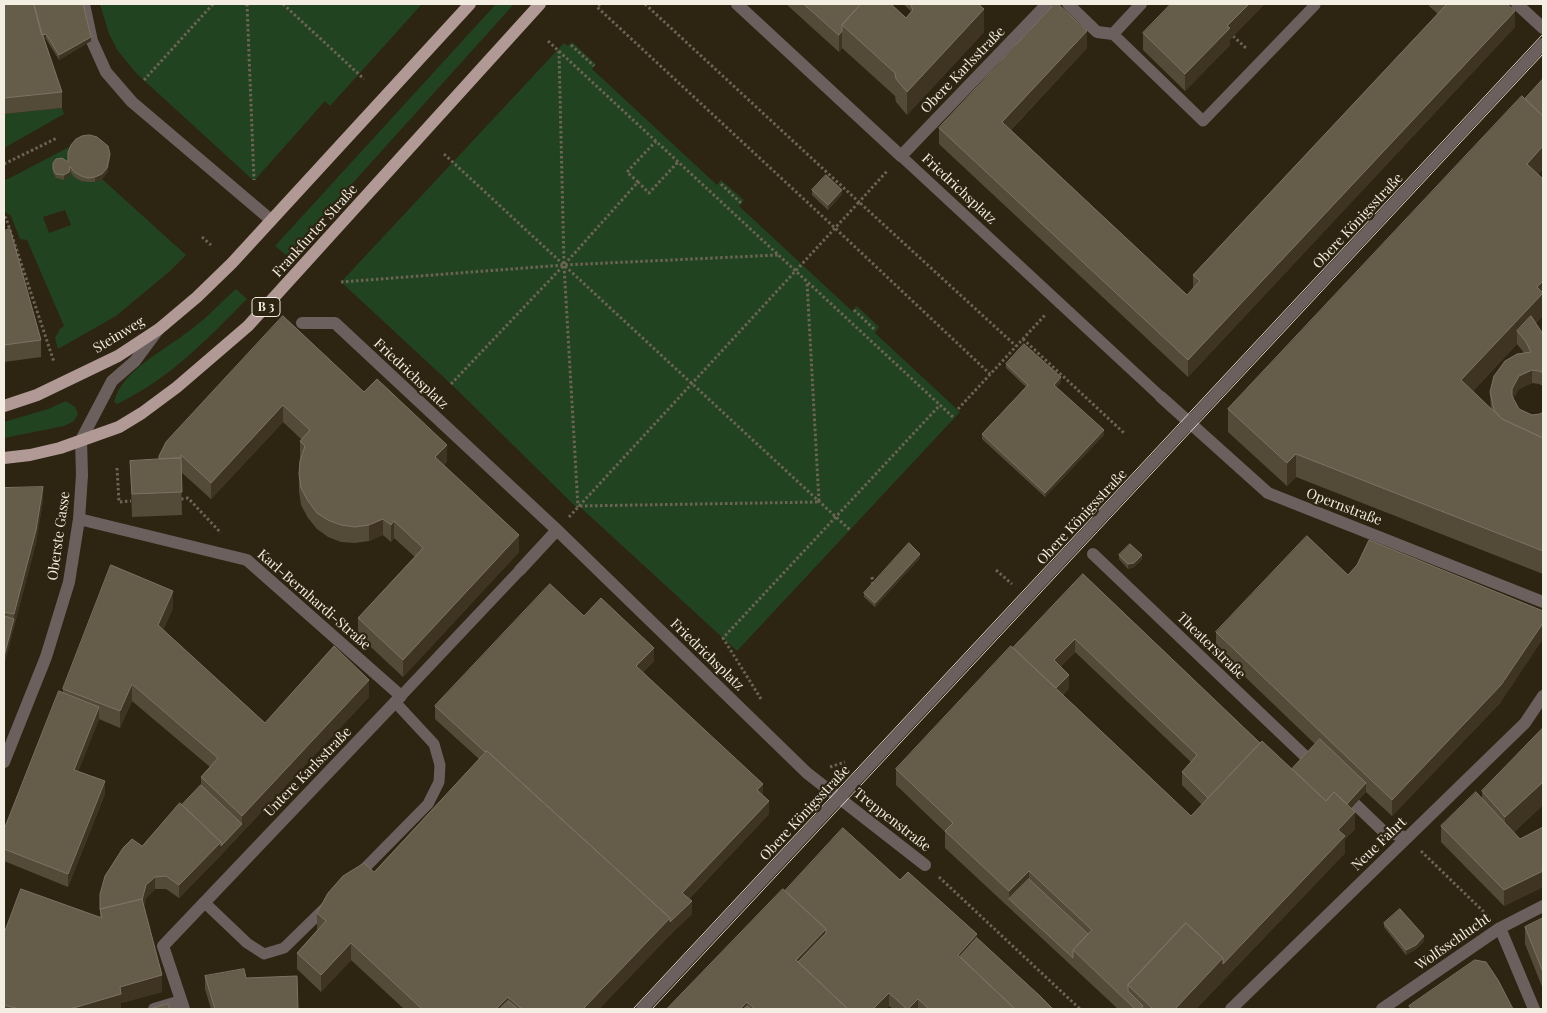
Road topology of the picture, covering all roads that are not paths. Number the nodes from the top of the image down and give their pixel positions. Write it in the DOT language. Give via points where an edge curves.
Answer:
graph roads {
  1 [pos="84,4"];
  2 [pos="470,4"];
  3 [pos="540,4"];
  4 [pos="737,4"];
  5 [pos="1047,4"];
  6 [pos="1068,4"];
  7 [pos="1141,4"];
  8 [pos="1314,4"];
  9 [pos="1517,4"];
  10 [pos="1543,28"];
  11 [pos="1113,34"];
  12 [pos="1543,44"];
  13 [pos="901,156"];
  14 [pos="271,220"];
  15 [pos="302,323"];
  16 [pos="159,329"];
  17 [pos="1161,396"];
  18 [pos="4,406"];
  19 [pos="1190,424"];
  20 [pos="81,440"];
  21 [pos="4,458"];
  22 [pos="79,519"];
  23 [pos="557,530"];
  24 [pos="1093,554"];
  25 [pos="520,570"];
  26 [pos="1543,602"];
  27 [pos="1543,696"];
  28 [pos="398,699"];
  29 [pos="1308,760"];
  30 [pos="4,762"];
  31 [pos="839,798"];
  32 [pos="1355,804"];
  33 [pos="1407,838"];
  34 [pos="925,865"];
  35 [pos="350,883"];
  36 [pos="336,896"];
  37 [pos="204,902"];
  38 [pos="1543,906"];
  39 [pos="1500,928"];
  40 [pos="183,1005"];
  41 [pos="154,1009"];
  42 [pos="642,1009"];
  43 [pos="1232,1009"];
  44 [pos="1382,1009"];
  45 [pos="1534,1009"];
  1 -- 14 [label="street" via="92,41 106,72 132,102"];
  2 -- 14 [label="main road"];
  3 -- 20 [label="main road, Frankfurter Straße / B 3" via="248,326 142,413 119,427"];
  4 -- 13 [label="street, Friedrichsplatz"];
  5 -- 13 [label="street, Obere Karlsstraße"];
  6 -- 11 [label="street" via="1097,32"];
  7 -- 11 [label="street"];
  8 -- 11 [label="lane" via="1203,121"];
  9 -- 10 [label="street"];
  12 -- 19 [label="street, Obere Königsstraße"];
  13 -- 17 [label="lane, Friedrichsplatz"];
  14 -- 16 [label="main road, Steinweg" via="232,263"];
  15 -- 23 [label="street, Friedrichsplatz" via="335,323"];
  16 -- 18 [label="main road, Steinweg" via="118,356 38,395"];
  16 -- 20 [label="street, Oberste Gasse" via="135,361 112,381"];
  17 -- 19 [label="street, Opernstraße"];
  19 -- 26 [label="street, Opernstraße" via="1268,494"];
  19 -- 31 [label="street, Obere Königsstraße"];
  20 -- 21 [label="main road, B 3" via="53,450"];
  20 -- 22 [label="street, Oberste Gasse"];
  22 -- 28 [label="street, Karl-Bernhardi-Straße" via="247,560"];
  22 -- 30 [label="street, Oberste Gasse" via="69,582 46,657"];
  23 -- 25 [label="street"];
  23 -- 31 [label="street, Friedrichsplatz" via="807,773"];
  24 -- 29 [label="street, Theaterstraße"];
  25 -- 28 [label="lane, Untere Karlsstraße"];
  27 -- 33 [label="street, Neue Fahrt" via="1525,723"];
  28 -- 35 [label="lane" via="434,744 440,764 439,782 428,804"];
  28 -- 37 [label="street, Untere Karlsstraße"];
  31 -- 34 [label="street, Treppenstraße"];
  31 -- 42 [label="street, Obere Königsstraße"];
  32 -- 33 [label="street" via="1382,830"];
  33 -- 43 [label="street, Neue Fahrt"];
  36 -- 37 [label="lane" via="284,948 264,954 247,943"];
  37 -- 40 [label="street, Untere Karlsstraße" via="163,946"];
  38 -- 39 [label="street, Wolfsschlucht"];
  39 -- 44 [label="street, Wolfsschlucht"];
  39 -- 45 [label="street"];
  40 -- 41 [label="street"];
}
